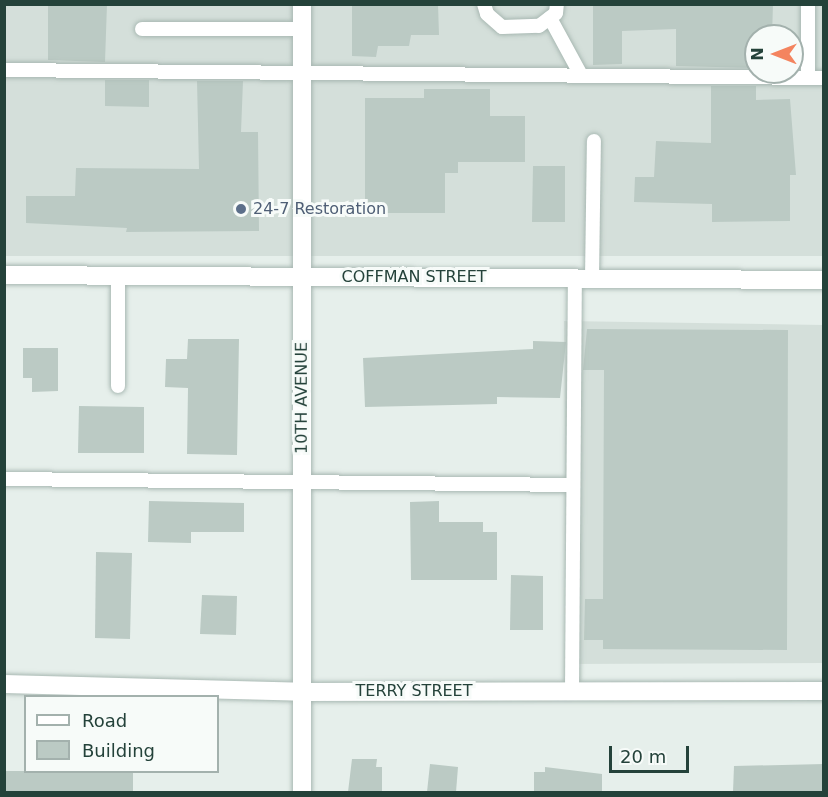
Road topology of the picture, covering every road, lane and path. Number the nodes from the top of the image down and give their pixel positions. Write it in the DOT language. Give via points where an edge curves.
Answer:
graph roads {
  1 [pos="302,4"];
  2 [pos="484,4"];
  3 [pos="556,4"];
  4 [pos="808,4"];
  5 [pos="550,18"];
  6 [pos="142,29"];
  7 [pos="302,29"];
  8 [pos="4,70"];
  9 [pos="302,72"];
  10 [pos="581,75"];
  11 [pos="808,78"];
  12 [pos="824,78"];
  13 [pos="594,141"];
  14 [pos="4,275"];
  15 [pos="118,276"];
  16 [pos="302,277"];
  17 [pos="584,278"];
  18 [pos="824,280"];
  19 [pos="118,386"];
  20 [pos="4,479"];
  21 [pos="302,485"];
  22 [pos="573,485"];
  23 [pos="4,684"];
  24 [pos="572,691"];
  25 [pos="824,691"];
  26 [pos="302,692"];
  27 [pos="302,792"];
  1 -- 7 [label="street, 10TH AVENUE"];
  2 -- 5 [label="lane" via="487,14 502,27 538,26"];
  3 -- 5 [label="lane"];
  4 -- 11 [label="lane"];
  5 -- 10 [label="lane"];
  6 -- 7 [label="lane"];
  7 -- 9 [label="street, 10TH AVENUE"];
  8 -- 9 [label="lane"];
  9 -- 10 [label="lane"];
  9 -- 16 [label="street, 10TH AVENUE"];
  10 -- 11 [label="lane"];
  11 -- 12 [label="lane"];
  13 -- 17 [label="lane"];
  14 -- 15 [label="street, COFFMAN STREET"];
  15 -- 16 [label="street, COFFMAN STREET"];
  15 -- 19 [label="lane"];
  16 -- 17 [label="street, COFFMAN STREET"];
  16 -- 21 [label="street, 10TH AVENUE"];
  17 -- 18 [label="street, COFFMAN STREET"];
  17 -- 22 [label="lane"];
  20 -- 21 [label="lane"];
  21 -- 22 [label="lane"];
  21 -- 26 [label="street, 10TH AVENUE"];
  22 -- 24 [label="lane"];
  23 -- 26 [label="street, TERRY STREET"];
  24 -- 25 [label="street, TERRY STREET"];
  24 -- 26 [label="street, TERRY STREET"];
  26 -- 27 [label="street, 10TH AVENUE"];
}
